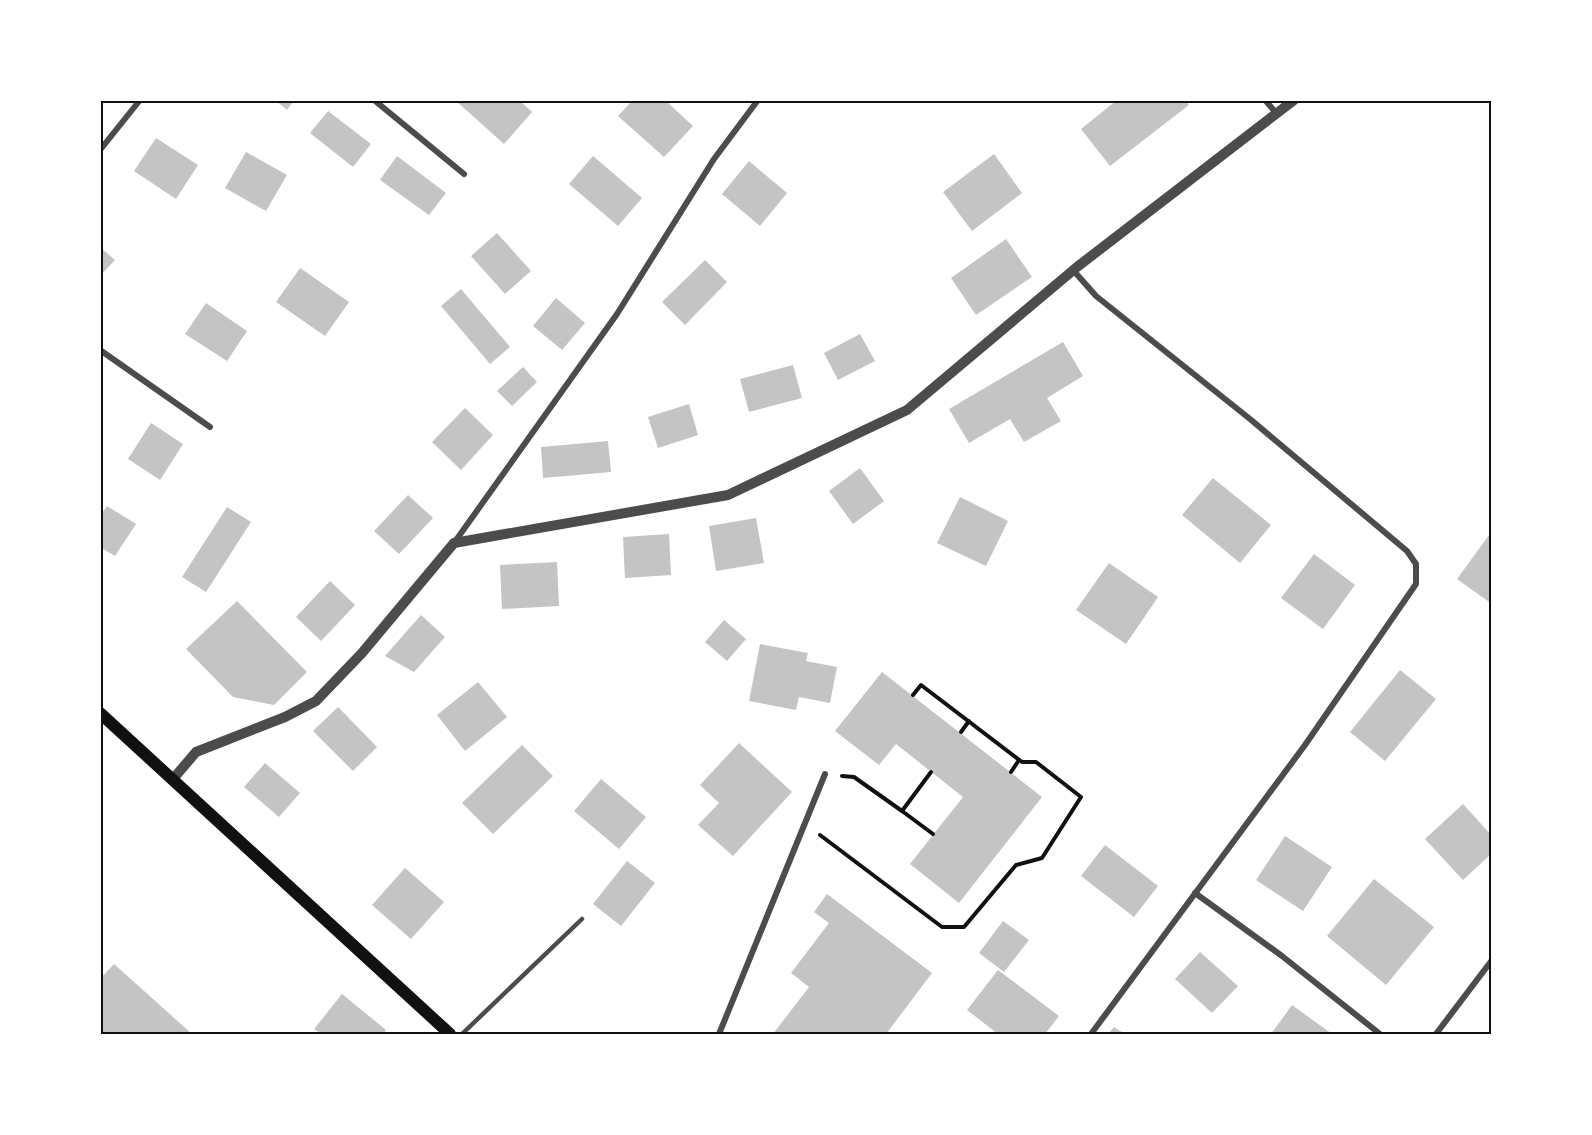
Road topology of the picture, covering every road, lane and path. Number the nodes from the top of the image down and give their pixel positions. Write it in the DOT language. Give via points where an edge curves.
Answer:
graph roads {
  1 [pos="140,100"];
  2 [pos="374,100"];
  3 [pos="758,100"];
  4 [pos="1265,100"];
  5 [pos="1294,100"];
  6 [pos="1277,114"];
  7 [pos="100,150"];
  8 [pos="464,174"];
  9 [pos="1073,270"];
  10 [pos="100,350"];
  11 [pos="210,427"];
  12 [pos="454,543"];
  13 [pos="913,695"];
  14 [pos="102,718"];
  15 [pos="969,721"];
  16 [pos="961,732"];
  17 [pos="1019,760"];
  18 [pos="931,772"];
  19 [pos="1011,772"];
  20 [pos="825,774"];
  21 [pos="174,779"];
  22 [pos="902,810"];
  23 [pos="805,824"];
  24 [pos="933,834"];
  25 [pos="1195,893"];
  26 [pos="582,919"];
  27 [pos="1491,960"];
  28 [pos="450,1035"];
  29 [pos="462,1035"];
  30 [pos="719,1035"];
  31 [pos="1091,1035"];
  32 [pos="1380,1035"];
  33 [pos="1436,1035"];
  1 -- 7 [label="street"];
  2 -- 8 [label="street"];
  3 -- 12 [label="street" via="714,159 617,314"];
  4 -- 6 [label="street"];
  5 -- 6 [label="street"];
  6 -- 9 [label="street"];
  9 -- 12 [label="street" via="908,410 728,495"];
  9 -- 25 [label="street" via="1096,296 1250,419 1398,543 1416,564 1416,584 1305,745"];
  10 -- 11 [label="street"];
  12 -- 21 [label="street" via="362,653 316,701 196,752"];
  13 -- 15 [label="path" via="921,685"];
  14 -- 21 [label="main road"];
  15 -- 16 [label="path"];
  15 -- 17 [label="path"];
  17 -- 19 [label="path"];
  17 -- 23 [label="path" via="1036,762 1081,797 1042,858 1016,865 964,927 942,927"];
  18 -- 22 [label="path"];
  20 -- 22 [label="path" via="854,777"];
  20 -- 23 [label="street"];
  21 -- 28 [label="main road"];
  22 -- 24 [label="path"];
  23 -- 30 [label="street"];
  25 -- 31 [label="street"];
  25 -- 32 [label="street"];
  26 -- 29 [label="lane"];
  27 -- 33 [label="street"];
}
